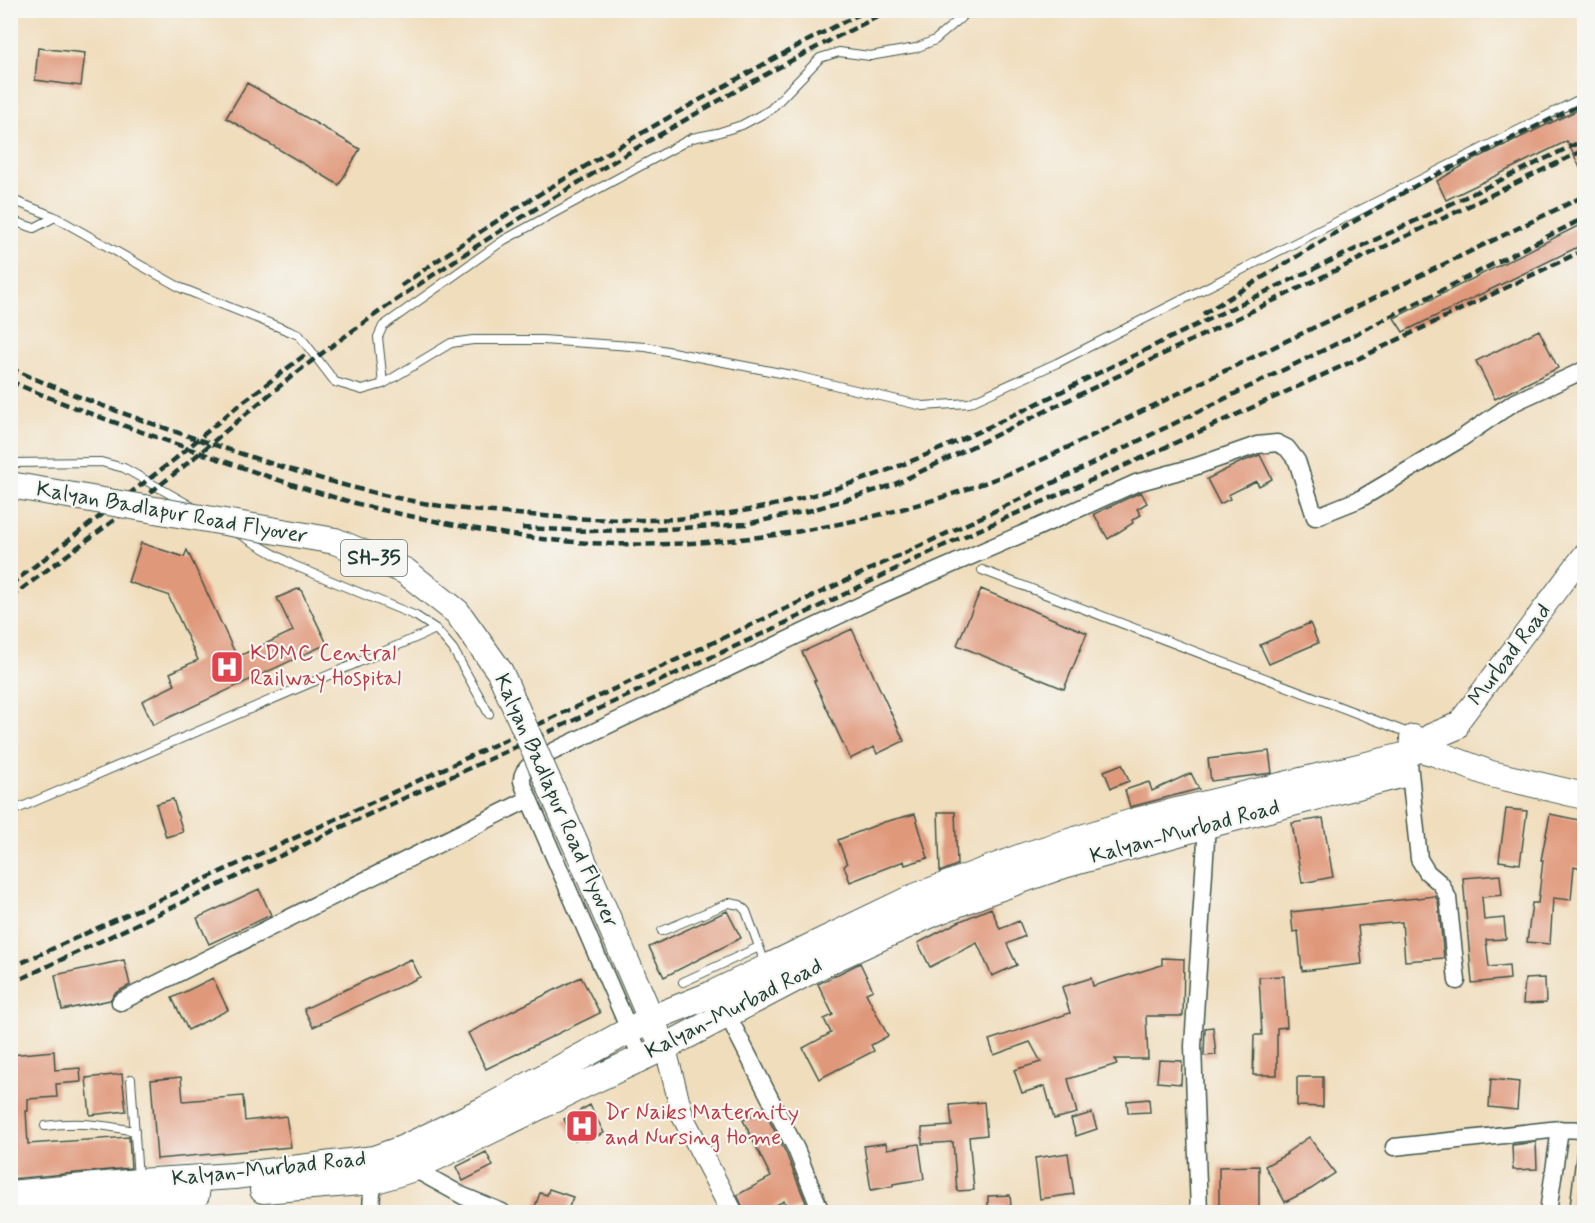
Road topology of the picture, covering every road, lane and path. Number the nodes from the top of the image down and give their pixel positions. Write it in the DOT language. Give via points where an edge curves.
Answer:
graph roads {
  1 [pos="970,10"];
  2 [pos="1584,97"];
  3 [pos="10,199"];
  4 [pos="55,217"];
  5 [pos="10,220"];
  6 [pos="1584,370"];
  7 [pos="383,384"];
  8 [pos="10,463"];
  9 [pos="10,485"];
  10 [pos="1584,554"];
  11 [pos="982,570"];
  12 [pos="436,629"];
  13 [pos="489,714"];
  14 [pos="1427,746"];
  15 [pos="1584,789"];
  16 [pos="529,799"];
  17 [pos="10,812"];
  18 [pos="1207,825"];
  19 [pos="662,931"];
  20 [pos="762,957"];
  21 [pos="1457,981"];
  22 [pos="683,982"];
  23 [pos="644,1001"];
  24 [pos="120,1002"];
  25 [pos="727,1014"];
  26 [pos="628,1031"];
  27 [pos="665,1047"];
  28 [pos="641,1057"];
  29 [pos="131,1079"];
  30 [pos="45,1126"];
  31 [pos="1560,1129"];
  32 [pos="1584,1130"];
  33 [pos="135,1131"];
  34 [pos="1394,1147"];
  35 [pos="378,1165"];
  36 [pos="414,1168"];
  37 [pos="138,1182"];
  38 [pos="10,1194"];
  39 [pos="182,1196"];
  40 [pos="24,1212"];
  41 [pos="371,1212"];
  42 [pos="502,1212"];
  43 [pos="732,1212"];
  44 [pos="822,1212"];
  45 [pos="1199,1212"];
  46 [pos="1548,1212"];
  1 -- 7 [label="lane" via="935,40 916,48 870,56 839,52 820,57 770,110 742,125 693,138 504,240 383,326 378,337"];
  2 -- 7 [label="lane" via="969,403 923,406 646,347 542,340 451,343"];
  3 -- 4 [label="lane"];
  4 -- 5 [label="lane" via="34,228"];
  4 -- 7 [label="lane" via="181,288 299,335 335,382 362,390"];
  6 -- 16 [label="street" via="1513,404 1360,499 1315,517 1297,461 1277,443 1257,445 1136,483 886,593 560,748 523,772"];
  8 -- 12 [label="lane" via="101,462 124,468 293,565 416,616"];
  9 -- 23 [label="main road, Kalyan Badlapur Road Flyover / SH-35, bridge" via="335,541 405,571 456,612 500,672"];
  10 -- 14 [label="street, Murbad Road"];
  11 -- 14 [label="lane"];
  12 -- 13 [label="lane" via="453,649"];
  12 -- 17 [label="lane"];
  14 -- 15 [label="main road" via="1496,760 1538,777"];
  14 -- 18 [label="main road, Kalyan-Murbad Road"];
  14 -- 20 [label="main road, Kalyan-Murbad Road" via="1136,821 1024,856"];
  14 -- 21 [label="street" via="1419,859 1448,898"];
  16 -- 24 [label="street"];
  16 -- 26 [label="street"];
  18 -- 25 [label="main road, Kalyan-Murbad Road" via="1065,865 987,892 831,960"];
  18 -- 45 [label="street" via="1193,1046"];
  19 -- 20 [label="lane" via="734,903 746,911"];
  20 -- 22 [label="lane"];
  20 -- 23 [label="main road, Kalyan-Murbad Road" via="710,995"];
  23 -- 26 [label="main road, Kalyan-Murbad Road"];
  23 -- 27 [label="main road, SH-35"];
  25 -- 27 [label="main road, Kalyan-Murbad Road"];
  25 -- 44 [label="street" via="796,1149"];
  26 -- 28 [label="street"];
  26 -- 35 [label="main road, Kalyan-Murbad Road"];
  27 -- 28 [label="main road, Kalyan-Murbad Road"];
  27 -- 43 [label="street" via="683,1117"];
  28 -- 36 [label="main road, Kalyan-Murbad Road"];
  29 -- 33 [label="lane"];
  30 -- 33 [label="lane" via="93,1123"];
  31 -- 32 [label="street"];
  31 -- 34 [label="street"];
  31 -- 46 [label="street"];
  33 -- 37 [label="lane"];
  35 -- 36 [label="main road, Kalyan-Murbad Road"];
  35 -- 39 [label="main road, Kalyan-Murbad Road" via="232,1184"];
  35 -- 41 [label="street"];
  36 -- 42 [label="street" via="463,1196"];
  37 -- 38 [label="main road, Kalyan-Murbad Road"];
  37 -- 39 [label="main road, Kalyan-Murbad Road"];
  39 -- 40 [label="main road, Kalyan-Murbad Road"];
}
